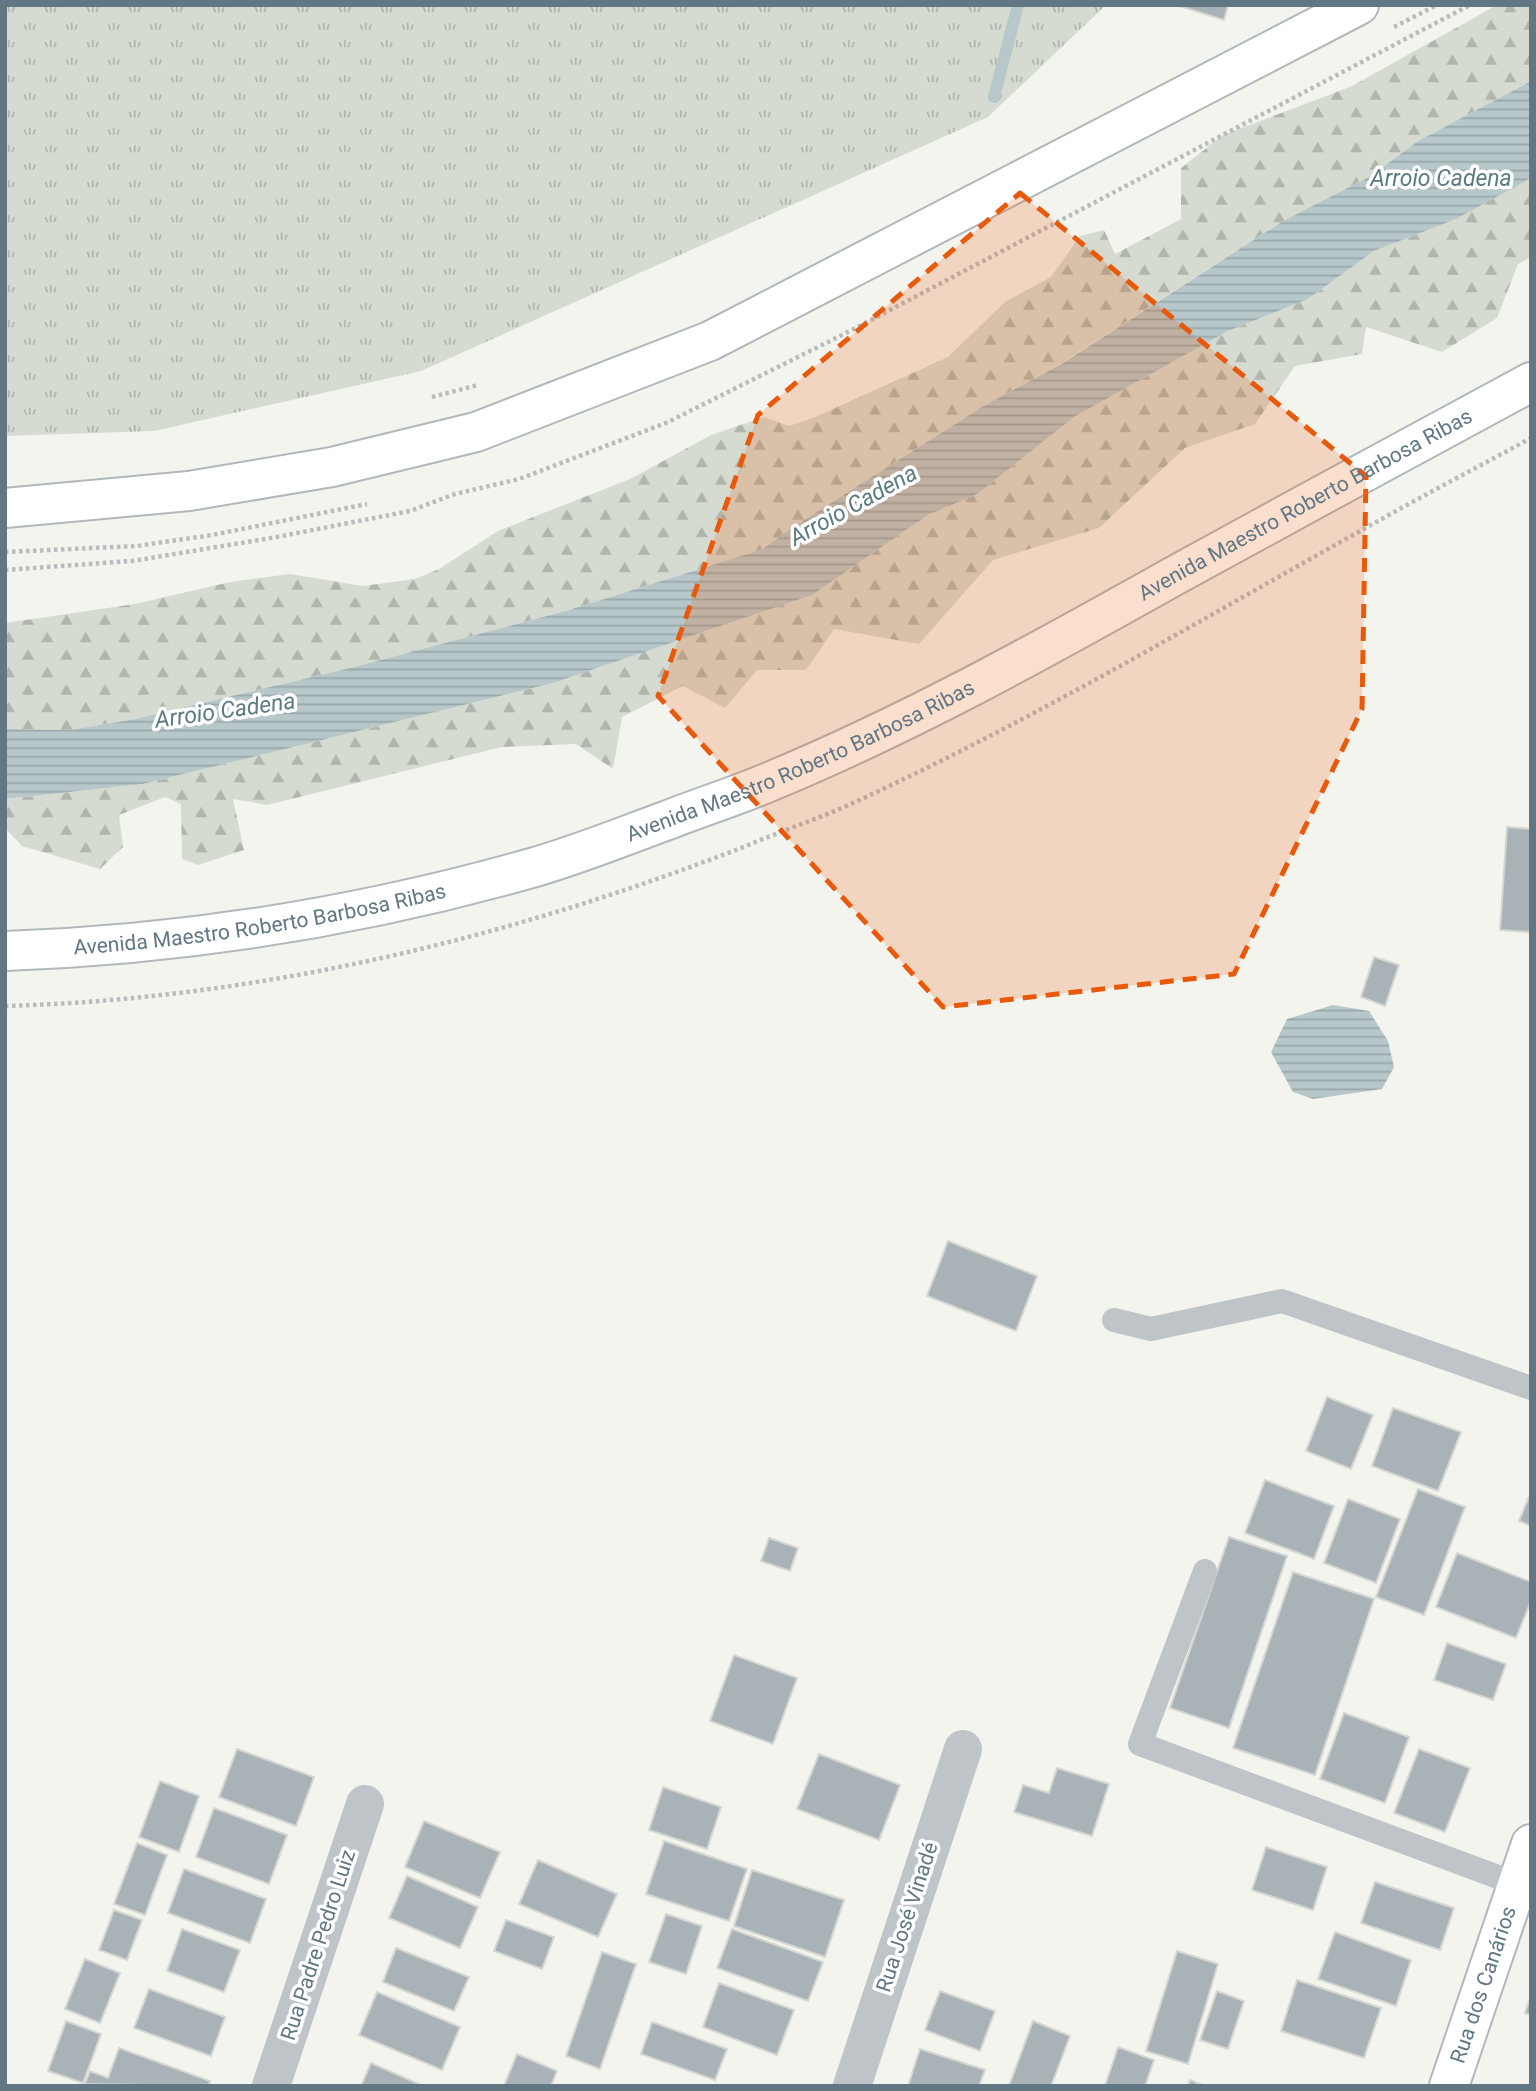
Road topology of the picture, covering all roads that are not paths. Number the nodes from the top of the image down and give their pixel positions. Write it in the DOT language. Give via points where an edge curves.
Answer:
graph roads {
  1 [pos="1359,5"];
  2 [pos="1531,382"];
  3 [pos="5,508"];
  4 [pos="5,951"];
  5 [pos="1114,1320"];
  6 [pos="1531,1388"];
  7 [pos="1205,1571"];
  8 [pos="962,1749"];
  9 [pos="365,1804"];
  10 [pos="1531,1844"];
  11 [pos="1519,1903"];
  12 [pos="271,2086"];
  13 [pos="852,2086"];
  14 [pos="1449,2086"];
  1 -- 3 [label="main road" via="710,341 476,432 331,467 188,491"];
  2 -- 4 [label="main road, Avenida Maestro Roberto Barbosa Ribas" via="910,718 769,782 647,828 539,866 449,890 278,925 93,948"];
  5 -- 6 [label="lane" via="1151,1329 1282,1301"];
  7 -- 11 [label="lane" via="1140,1744"];
  8 -- 13 [label="street, Rua José Vinadé"];
  9 -- 12 [label="street, Rua Padre Pedro Luiz"];
  10 -- 11 [label="main road, Rua dos Canários"];
  11 -- 14 [label="main road, Rua dos Canários"];
}
